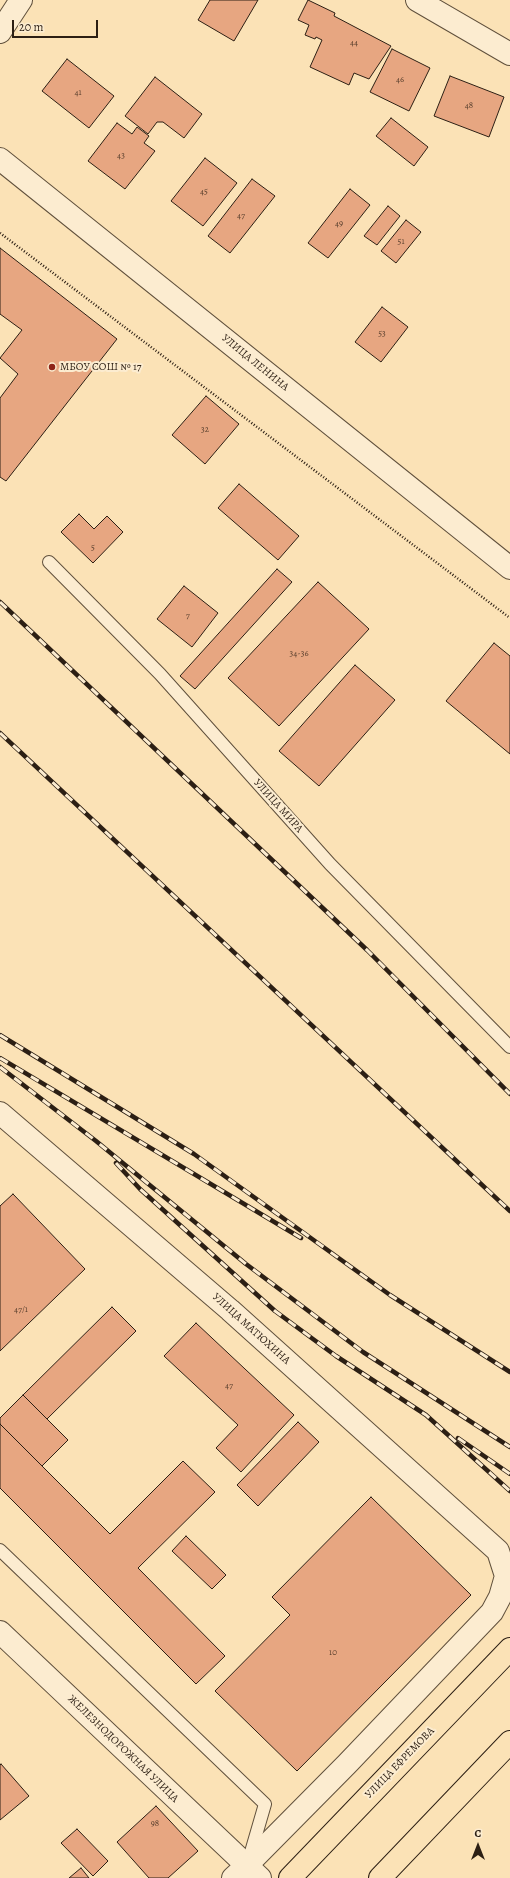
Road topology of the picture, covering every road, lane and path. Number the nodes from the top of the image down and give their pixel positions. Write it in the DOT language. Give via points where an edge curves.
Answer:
graph roads {
  1 [pos="21,0"];
  2 [pos="417,0"];
  3 [pos="0,32"];
  4 [pos="510,54"];
  5 [pos="0,158"];
  6 [pos="0,233"];
  7 [pos="49,562"];
  8 [pos="510,568"];
  9 [pos="510,618"];
  10 [pos="510,1047"];
  11 [pos="0,1113"];
  12 [pos="0,1550"];
  13 [pos="504,1557"];
  14 [pos="0,1632"];
  15 [pos="510,1649"];
  16 [pos="510,1742"];
  17 [pos="246,1874"];
  18 [pos="290,1878"];
  19 [pos="380,1878"];
  1 -- 3 [label="street"];
  2 -- 4 [label="street"];
  5 -- 8 [label="street, УЛИЦА ЛЕНИНА"];
  6 -- 9 [label="path"];
  7 -- 10 [label="lane, УЛИЦА МИРА" via="160,674 330,864"];
  11 -- 13 [label="street, УЛИЦА МАТЮХИНА" via="230,1310"];
  12 -- 17 [label="lane" via="265,1804"];
  13 -- 17 [label="street" via="506,1576 500,1597 492,1612"];
  14 -- 17 [label="street, ЖЕЛЕЗНОДОРОЖНАЯ УЛИЦА"];
  15 -- 18 [label="main road, УЛИЦА ЕФРЕМОВА"];
  16 -- 19 [label="main road"];
}
